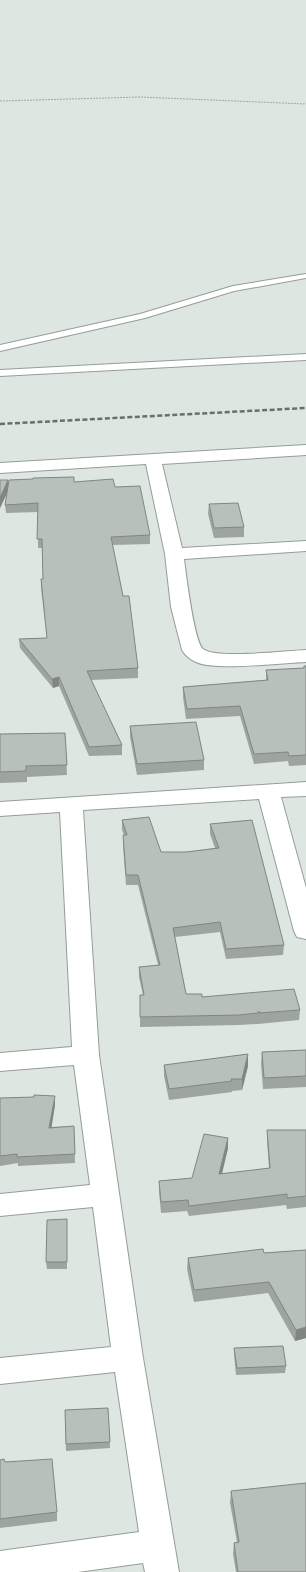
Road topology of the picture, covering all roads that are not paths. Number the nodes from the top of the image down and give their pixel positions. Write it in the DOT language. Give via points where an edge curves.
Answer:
graph roads {
  1 [pos="306,276"];
  2 [pos="0,348"];
  3 [pos="306,357"];
  4 [pos="0,373"];
  5 [pos="306,450"];
  6 [pos="153,459"];
  7 [pos="0,468"];
  8 [pos="306,546"];
  9 [pos="174,554"];
  10 [pos="306,656"];
  11 [pos="306,789"];
  12 [pos="268,792"];
  13 [pos="71,804"];
  14 [pos="0,809"];
  15 [pos="306,931"];
  16 [pos="86,1055"];
  17 [pos="0,1062"];
  18 [pos="106,1195"];
  19 [pos="0,1205"];
  20 [pos="128,1358"];
  21 [pos="0,1371"];
  22 [pos="160,1558"];
  23 [pos="0,1567"];
  1 -- 2 [label="lane" via="233,289 142,316"];
  3 -- 4 [label="lane"];
  5 -- 6 [label="street"];
  6 -- 7 [label="street"];
  6 -- 9 [label="street"];
  8 -- 9 [label="street"];
  9 -- 10 [label="street" via="181,607 192,650 203,658 224,660"];
  11 -- 12 [label="street"];
  12 -- 13 [label="street"];
  12 -- 15 [label="street"];
  13 -- 14 [label="street"];
  13 -- 16 [label="street"];
  16 -- 17 [label="street"];
  16 -- 18 [label="street"];
  18 -- 19 [label="street"];
  18 -- 20 [label="street"];
  20 -- 21 [label="street"];
  20 -- 22 [label="street"];
  22 -- 23 [label="street"];
}
